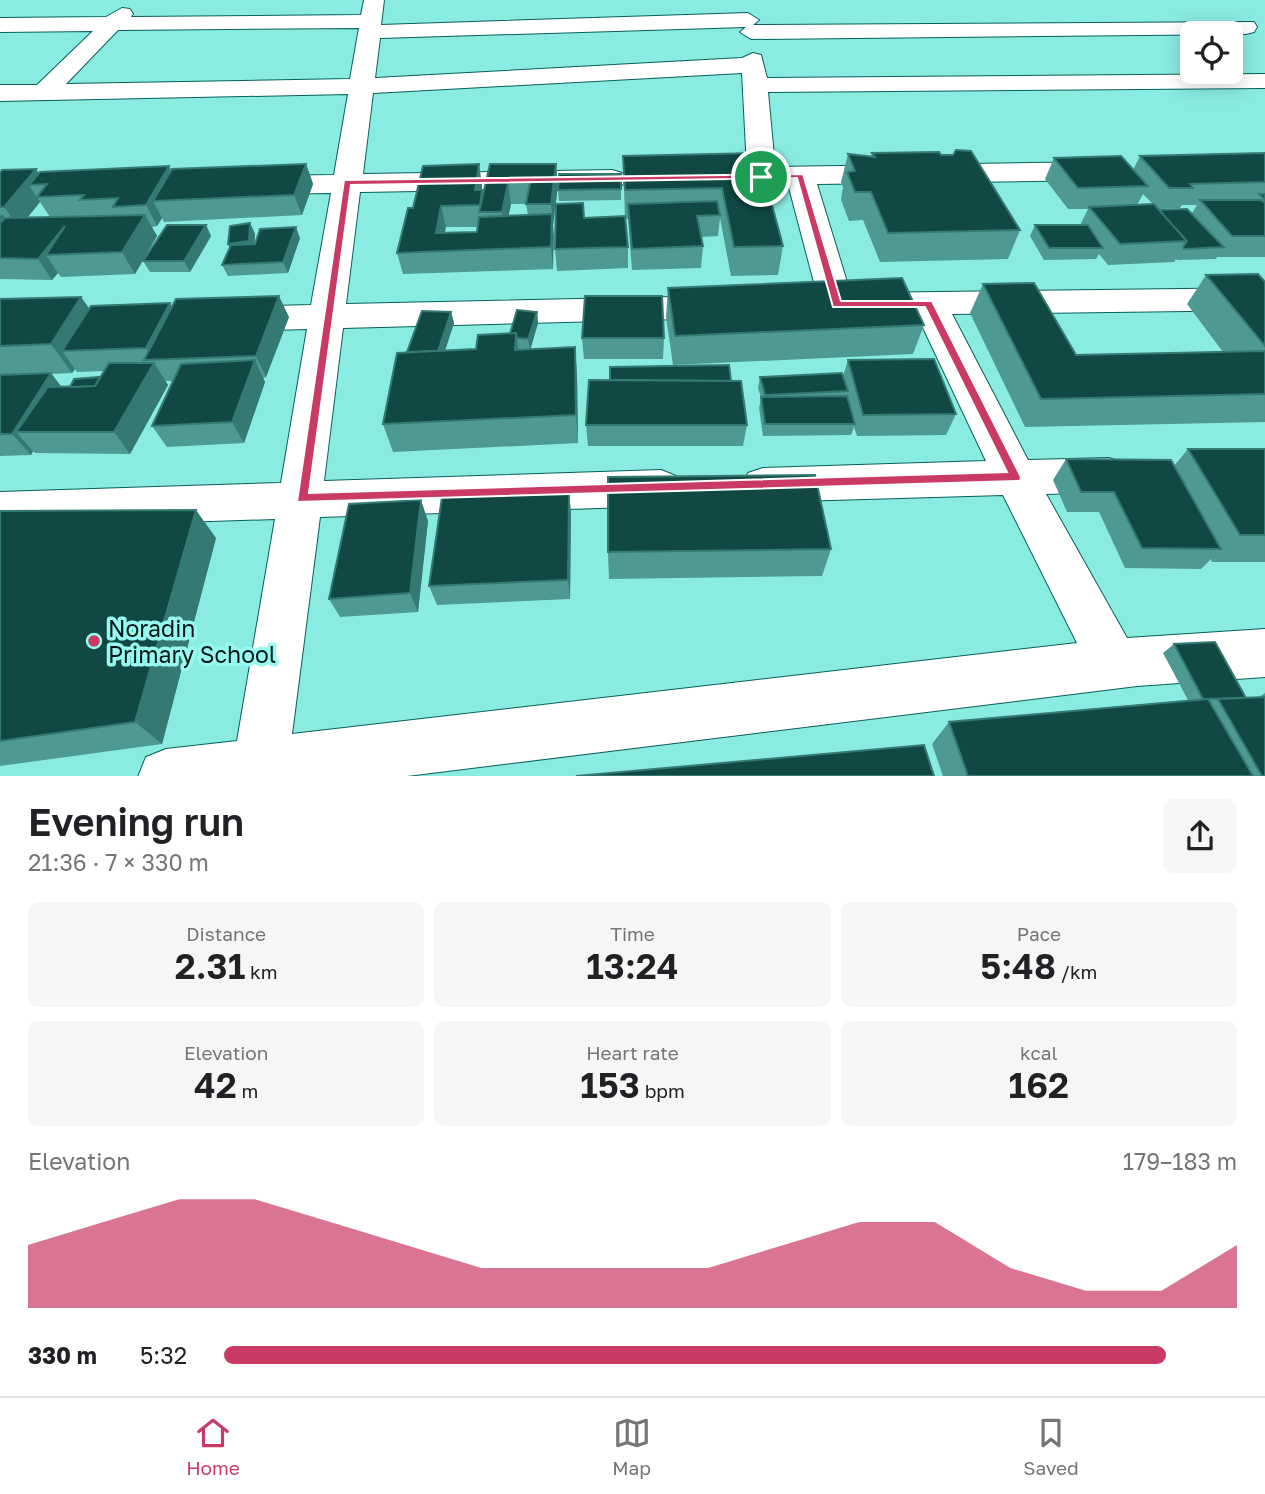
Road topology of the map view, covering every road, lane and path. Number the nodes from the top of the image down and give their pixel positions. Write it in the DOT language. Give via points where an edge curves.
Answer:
graph roads {
  1 [pos="136,0"];
  2 [pos="1219,7"];
  3 [pos="748,17"];
  4 [pos="372,18"];
  5 [pos="111,24"];
  6 [pos="0,26"];
  7 [pos="1246,27"];
  8 [pos="1265,39"];
  9 [pos="754,75"];
  10 [pos="1265,81"];
  11 [pos="361,86"];
  12 [pos="44,92"];
  13 [pos="0,93"];
  14 [pos="1128,171"];
  15 [pos="800,176"];
  16 [pos="761,177"];
  17 [pos="638,178"];
  18 [pos="679,178"];
  19 [pos="347,182"];
  20 [pos="236,186"];
  21 [pos="1265,299"];
  22 [pos="929,303"];
  23 [pos="755,306"];
  24 [pos="327,316"];
  25 [pos="205,320"];
  26 [pos="1154,474"];
  27 [pos="1015,477"];
  28 [pos="302,498"];
  29 [pos="0,510"];
  30 [pos="1265,653"];
  31 [pos="1114,664"];
  32 [pos="260,770"];
  33 [pos="166,776"];
  1 -- 5 [label="street"];
  2 -- 7 [label="street"];
  3 -- 4 [label="street"];
  3 -- 7 [label="street"];
  3 -- 9 [label="street"];
  4 -- 5 [label="street"];
  4 -- 11 [label="street"];
  5 -- 6 [label="street"];
  5 -- 12 [label="street"];
  7 -- 8 [label="street"];
  9 -- 10 [label="street"];
  9 -- 11 [label="street"];
  9 -- 16 [label="street"];
  11 -- 12 [label="street"];
  11 -- 19 [label="street"];
  12 -- 13 [label="street"];
  14 -- 15 [label="street"];
  15 -- 16 [label="street"];
  15 -- 22 [label="street" via="823,305"];
  16 -- 18 [label="street"];
  17 -- 19 [label="street"];
  19 -- 20 [label="street"];
  19 -- 24 [label="street"];
  21 -- 22 [label="street"];
  22 -- 27 [label="street"];
  23 -- 24 [label="street"];
  24 -- 25 [label="street"];
  24 -- 28 [label="street"];
  26 -- 27 [label="street"];
  27 -- 28 [label="street"];
  27 -- 31 [label="street"];
  28 -- 29 [label="street"];
  28 -- 32 [label="street"];
  30 -- 31 [label="street"];
  31 -- 32 [label="street"];
  32 -- 33 [label="street"];
}
